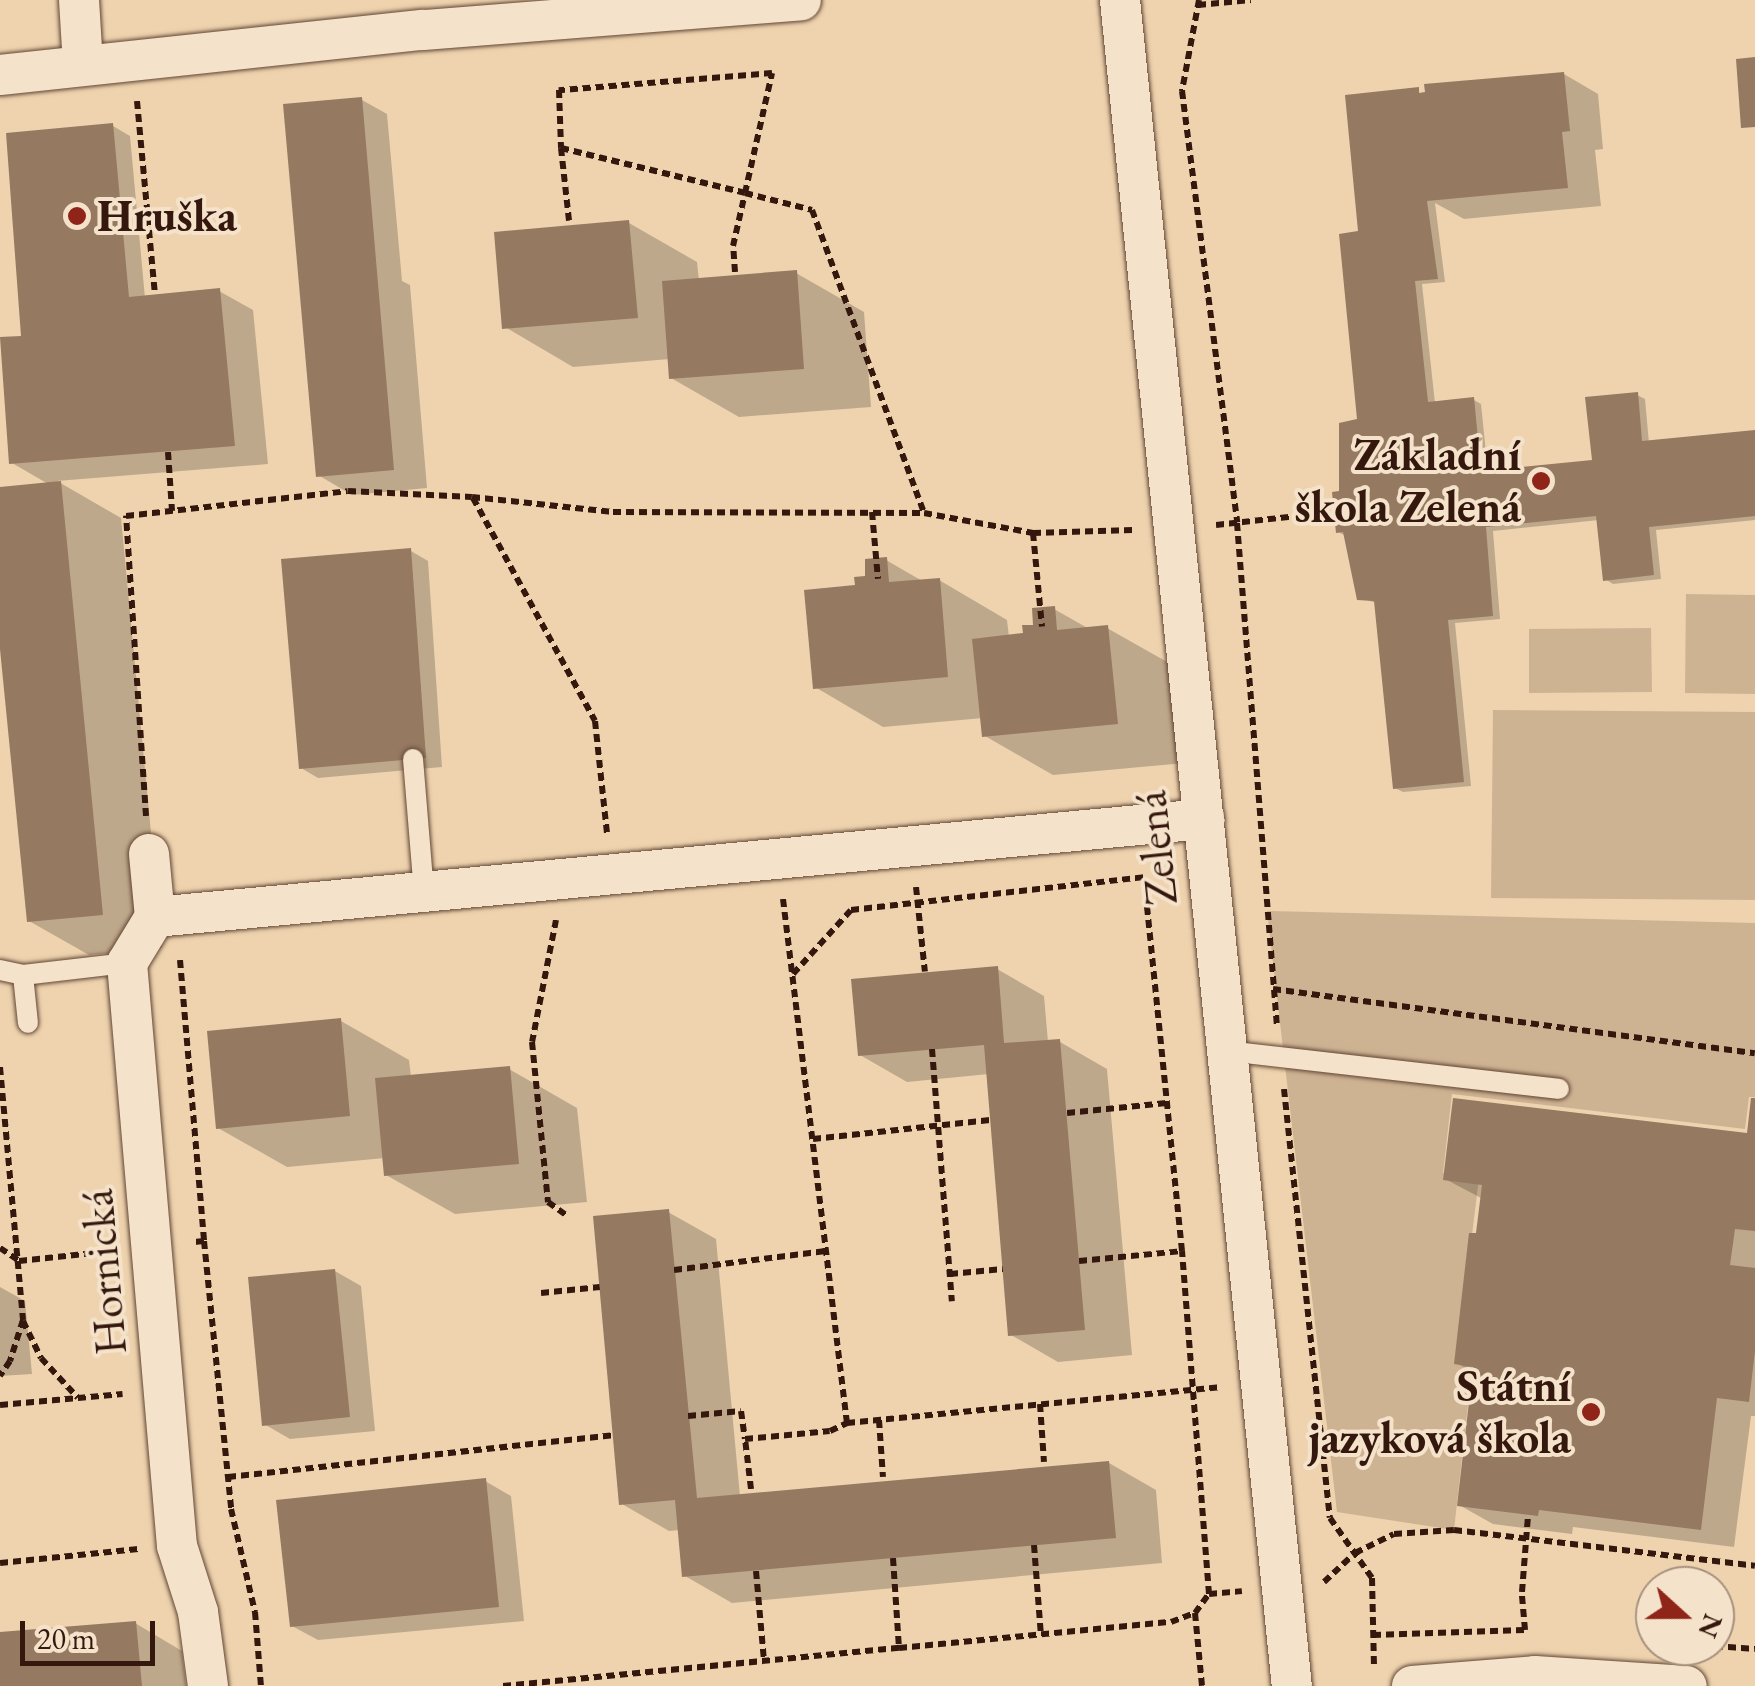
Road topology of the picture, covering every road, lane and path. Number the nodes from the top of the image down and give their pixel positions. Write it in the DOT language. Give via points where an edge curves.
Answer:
graph roads {
  1 [pos="78,0"];
  2 [pos="802,0"];
  3 [pos="1120,0"];
  4 [pos="1251,0"];
  5 [pos="1198,2"];
  6 [pos="133,60"];
  7 [pos="84,65"];
  8 [pos="0,74"];
  9 [pos="561,148"];
  10 [pos="746,194"];
  11 [pos="569,221"];
  12 [pos="736,272"];
  13 [pos="154,294"];
  14 [pos="168,452"];
  15 [pos="472,497"];
  16 [pos="172,511"];
  17 [pos="872,512"];
  18 [pos="924,512"];
  19 [pos="1334,512"];
  20 [pos="1236,523"];
  21 [pos="1173,528"];
  22 [pos="1033,533"];
  23 [pos="878,579"];
  24 [pos="1042,627"];
  25 [pos="414,760"];
  26 [pos="1204,819"];
  27 [pos="1137,825"];
  28 [pos="910,846"];
  29 [pos="149,854"];
  30 [pos="778,858"];
  31 [pos="611,874"];
  32 [pos="1144,878"];
  33 [pos="564,879"];
  34 [pos="424,893"];
  35 [pos="918,903"];
  36 [pos="155,917"];
  37 [pos="127,963"];
  38 [pos="0,970"];
  39 [pos="925,972"];
  40 [pos="23,975"];
  41 [pos="792,975"];
  42 [pos="1274,989"];
  43 [pos="28,1023"];
  44 [pos="932,1050"];
  45 [pos="1227,1051"];
  46 [pos="1755,1053"];
  47 [pos="1280,1057"];
  48 [pos="0,1067"];
  49 [pos="1559,1089"];
  50 [pos="1167,1103"];
  51 [pos="1066,1113"];
  52 [pos="990,1120"];
  53 [pos="938,1126"];
  54 [pos="813,1138"];
  55 [pos="8,1145"];
  56 [pos="0,1153"];
  57 [pos="566,1215"];
  58 [pos="204,1241"];
  59 [pos="826,1252"];
  60 [pos="1182,1252"];
  61 [pos="1080,1261"];
  62 [pos="1003,1268"];
  63 [pos="674,1270"];
  64 [pos="950,1274"];
  65 [pos="600,1288"];
  66 [pos="542,1293"];
  67 [pos="952,1301"];
  68 [pos="23,1320"];
  69 [pos="0,1376"];
  70 [pos="1261,1382"];
  71 [pos="164,1390"];
  72 [pos="1192,1390"];
  73 [pos="78,1398"];
  74 [pos="1040,1404"];
  75 [pos="0,1405"];
  76 [pos="688,1416"];
  77 [pos="879,1420"];
  78 [pos="847,1423"];
  79 [pos="612,1434"];
  80 [pos="745,1440"];
  81 [pos="1044,1462"];
  82 [pos="883,1476"];
  83 [pos="228,1478"];
  84 [pos="751,1489"];
  85 [pos="1528,1515"];
  86 [pos="238,1540"];
  87 [pos="1525,1541"];
  88 [pos="1034,1545"];
  89 [pos="177,1546"];
  90 [pos="1355,1553"];
  91 [pos="893,1558"];
  92 [pos="0,1563"];
  93 [pos="1755,1566"];
  94 [pos="756,1571"];
  95 [pos="1323,1583"];
  96 [pos="1195,1613"];
  97 [pos="1525,1630"];
  98 [pos="1041,1635"];
  99 [pos="899,1648"];
  100 [pos="764,1661"];
  101 [pos="1374,1669"];
  102 [pos="208,1686"];
  103 [pos="261,1686"];
  104 [pos="502,1686"];
  105 [pos="1202,1686"];
  106 [pos="1292,1686"];
  107 [pos="1412,1686"];
  108 [pos="1687,1686"];
  1 -- 7 [label="street"];
  2 -- 6 [label="street"];
  3 -- 21 [label="street, Zelená"];
  4 -- 5 [label="path"];
  5 -- 20 [label="path" via="1182,92"];
  6 -- 7 [label="street"];
  6 -- 13 [label="path"];
  7 -- 8 [label="street"];
  9 -- 10 [label="path"];
  9 -- 10 [label="path" via="559,90 772,74"];
  9 -- 11 [label="path"];
  10 -- 12 [label="path" via="734,246"];
  10 -- 18 [label="path" via="812,210"];
  14 -- 16 [label="path"];
  15 -- 16 [label="path" via="348,491"];
  15 -- 17 [label="path" via="612,512"];
  15 -- 31 [label="path" via="595,721"];
  16 -- 29 [label="path" via="126,516"];
  17 -- 18 [label="path"];
  17 -- 23 [label="path"];
  18 -- 22 [label="path"];
  19 -- 20 [label="path"];
  20 -- 21 [label="path"];
  20 -- 42 [label="path"];
  21 -- 22 [label="path"];
  21 -- 26 [label="street, Zelená"];
  22 -- 24 [label="path"];
  25 -- 34 [label="lane"];
  26 -- 27 [label="street"];
  26 -- 45 [label="street, Zelená"];
  27 -- 28 [label="street"];
  27 -- 32 [label="path"];
  28 -- 30 [label="street"];
  28 -- 35 [label="path"];
  29 -- 36 [label="street"];
  30 -- 31 [label="street"];
  30 -- 41 [label="path"];
  31 -- 33 [label="street"];
  32 -- 35 [label="path"];
  32 -- 50 [label="path"];
  33 -- 34 [label="street"];
  33 -- 57 [label="path" via="532,1042 548,1202"];
  34 -- 36 [label="street"];
  35 -- 39 [label="path"];
  35 -- 41 [label="path" via="851,910"];
  36 -- 37 [label="street"];
  37 -- 40 [label="lane"];
  37 -- 71 [label="street, Hornická"];
  38 -- 40 [label="lane"];
  40 -- 43 [label="lane"];
  41 -- 54 [label="path"];
  42 -- 46 [label="path"];
  42 -- 47 [label="path"];
  44 -- 53 [label="path"];
  45 -- 47 [label="lane"];
  45 -- 70 [label="street, Zelená"];
  47 -- 49 [label="lane"];
  47 -- 90 [label="path" via="1330,1518"];
  48 -- 55 [label="path"];
  50 -- 51 [label="path"];
  50 -- 60 [label="path"];
  52 -- 53 [label="path"];
  53 -- 54 [label="path"];
  53 -- 64 [label="path"];
  54 -- 59 [label="path"];
  55 -- 56 [label="path"];
  55 -- 68 [label="path"];
  58 -- 83 [label="path"];
  59 -- 63 [label="path"];
  59 -- 78 [label="path"];
  60 -- 61 [label="path"];
  60 -- 72 [label="path"];
  62 -- 64 [label="path"];
  64 -- 67 [label="path"];
  65 -- 66 [label="path"];
  68 -- 69 [label="path"];
  68 -- 73 [label="path" via="42,1358"];
  70 -- 72 [label="path"];
  70 -- 106 [label="street, Zelená"];
  71 -- 73 [label="path"];
  71 -- 89 [label="street, Hornická"];
  72 -- 74 [label="path"];
  72 -- 96 [label="path" via="1209,1594"];
  73 -- 75 [label="path"];
  74 -- 77 [label="path"];
  74 -- 81 [label="path"];
  76 -- 80 [label="path" via="741,1411"];
  77 -- 78 [label="path"];
  77 -- 82 [label="path"];
  78 -- 80 [label="path" via="830,1431"];
  79 -- 83 [label="path"];
  80 -- 84 [label="path"];
  83 -- 86 [label="path"];
  85 -- 87 [label="path"];
  86 -- 89 [label="path"];
  86 -- 103 [label="path" via="255,1612"];
  87 -- 90 [label="path" via="1454,1530 1394,1534"];
  87 -- 93 [label="path"];
  87 -- 97 [label="path"];
  88 -- 98 [label="path"];
  89 -- 92 [label="path"];
  89 -- 102 [label="street, Hornická" via="198,1612"];
  90 -- 95 [label="path"];
  90 -- 101 [label="path" via="1372,1578"];
  91 -- 99 [label="path"];
  94 -- 100 [label="path"];
  96 -- 98 [label="path" via="1171,1622"];
  96 -- 105 [label="path"];
  98 -- 99 [label="path"];
  99 -- 100 [label="path"];
  100 -- 104 [label="path"];
  107 -- 108 [label="street" via="1534,1676"];
}
